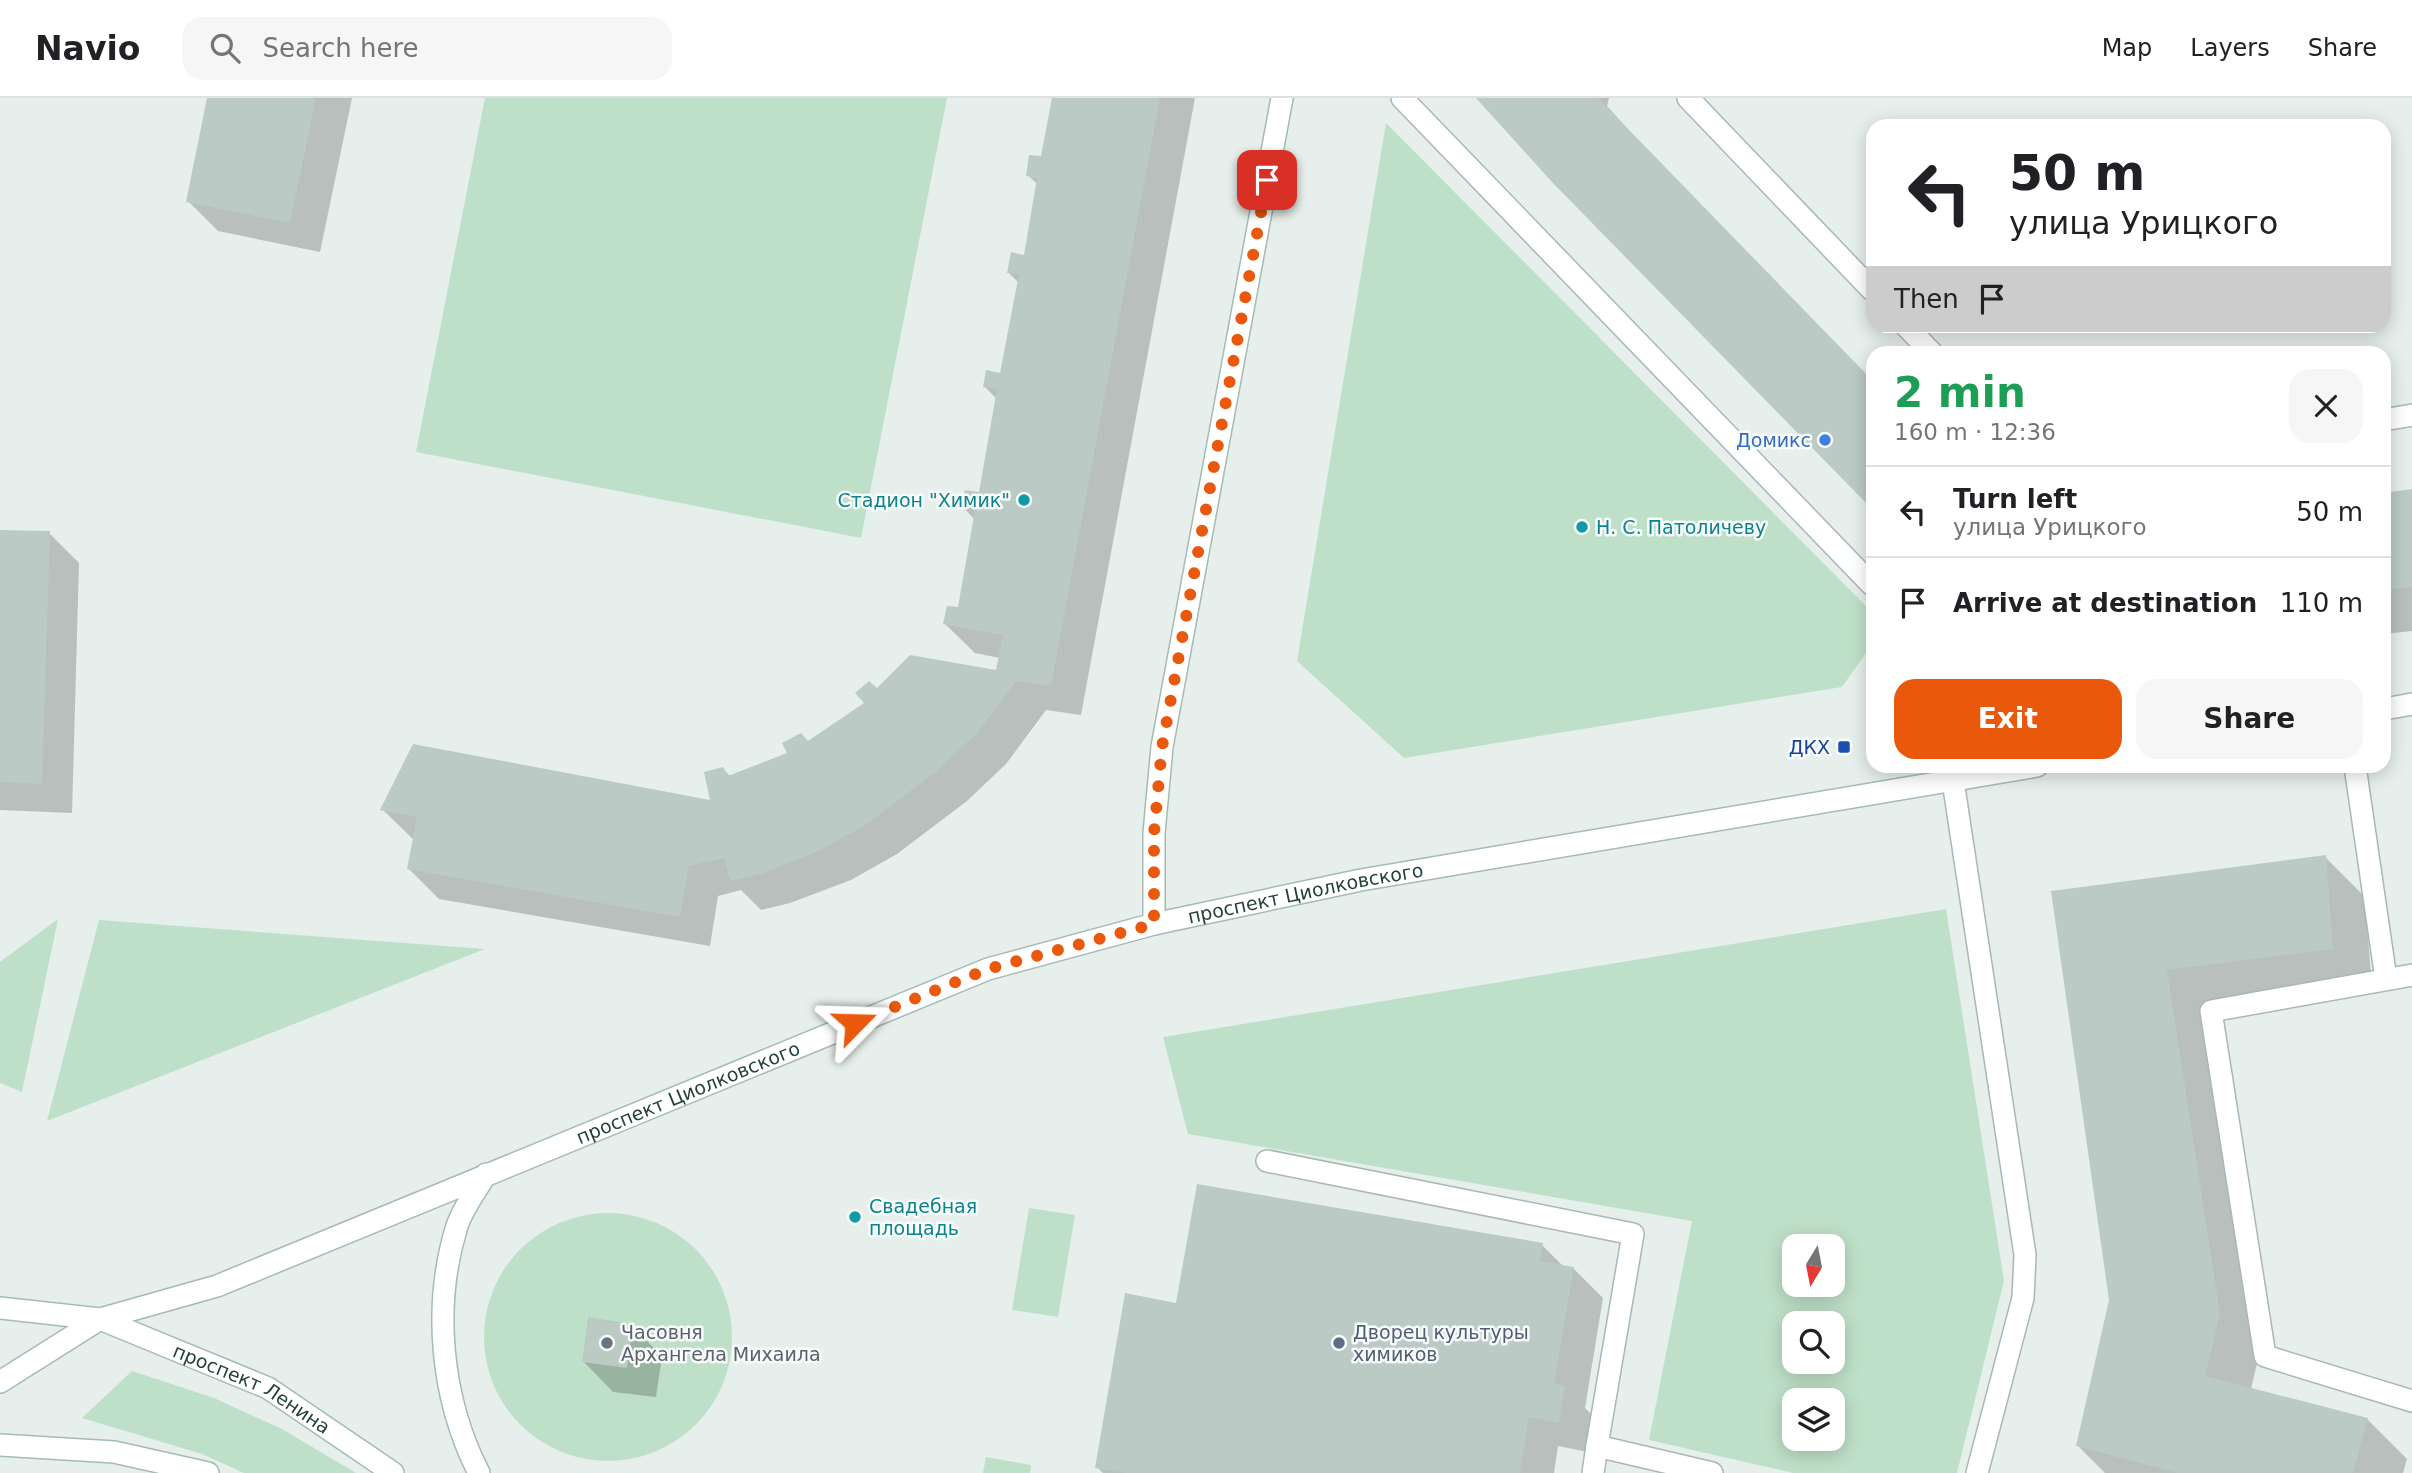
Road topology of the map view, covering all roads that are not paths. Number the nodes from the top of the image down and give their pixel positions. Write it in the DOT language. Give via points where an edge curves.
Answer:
graph roads {
  1 [pos="1282,98"];
  2 [pos="1402,98"];
  3 [pos="1688,98"];
  4 [pos="1866,284"];
  5 [pos="1913,333"];
  6 [pos="1925,346"];
  7 [pos="2412,415"];
  8 [pos="2391,419"];
  9 [pos="1866,579"];
  10 [pos="2412,704"];
  11 [pos="2391,708"];
  12 [pos="1998,773"];
  13 [pos="2356,773"];
  14 [pos="1953,781"];
  15 [pos="1154,924"];
  16 [pos="2412,975"];
  17 [pos="2386,979"];
  18 [pos="1267,1161"];
  19 [pos="486,1174"];
  20 [pos="0,1308"];
  21 [pos="100,1319"];
  22 [pos="0,1382"];
  23 [pos="2412,1401"];
  24 [pos="0,1445"];
  25 [pos="1597,1446"];
  26 [pos="208,1473"];
  27 [pos="393,1473"];
  28 [pos="479,1473"];
  29 [pos="1593,1473"];
  30 [pos="1712,1473"];
  31 [pos="1977,1473"];
  1 -- 15 [label="main road" via="1162,747 1154,833"];
  2 -- 9 [label="main road"];
  3 -- 4 [label="main road"];
  5 -- 6 [label="main road"];
  7 -- 8 [label="main road"];
  10 -- 11 [label="main road"];
  12 -- 14 [label="main road, проспект Циолковского"];
  13 -- 17 [label="main road"];
  14 -- 15 [label="main road, проспект Циолковского" via="1361,880"];
  14 -- 31 [label="main road" via="2025,1255 2023,1298"];
  15 -- 19 [label="main road, проспект Циолковского" via="988,969"];
  16 -- 17 [label="main road"];
  17 -- 23 [label="main road" via="2211,1011 2265,1356"];
  18 -- 25 [label="main road" via="1633,1234"];
  19 -- 21 [label="main road, проспект Циолковского" via="217,1286"];
  19 -- 28 [label="main road" via="458,1224 444,1284 444,1362 465,1447"];
  20 -- 21 [label="main road"];
  21 -- 22 [label="main road"];
  21 -- 27 [label="main road, проспект Ленина" via="268,1388"];
  24 -- 26 [label="main road" via="114,1452"];
  25 -- 29 [label="main road"];
  25 -- 30 [label="main road"];
}
